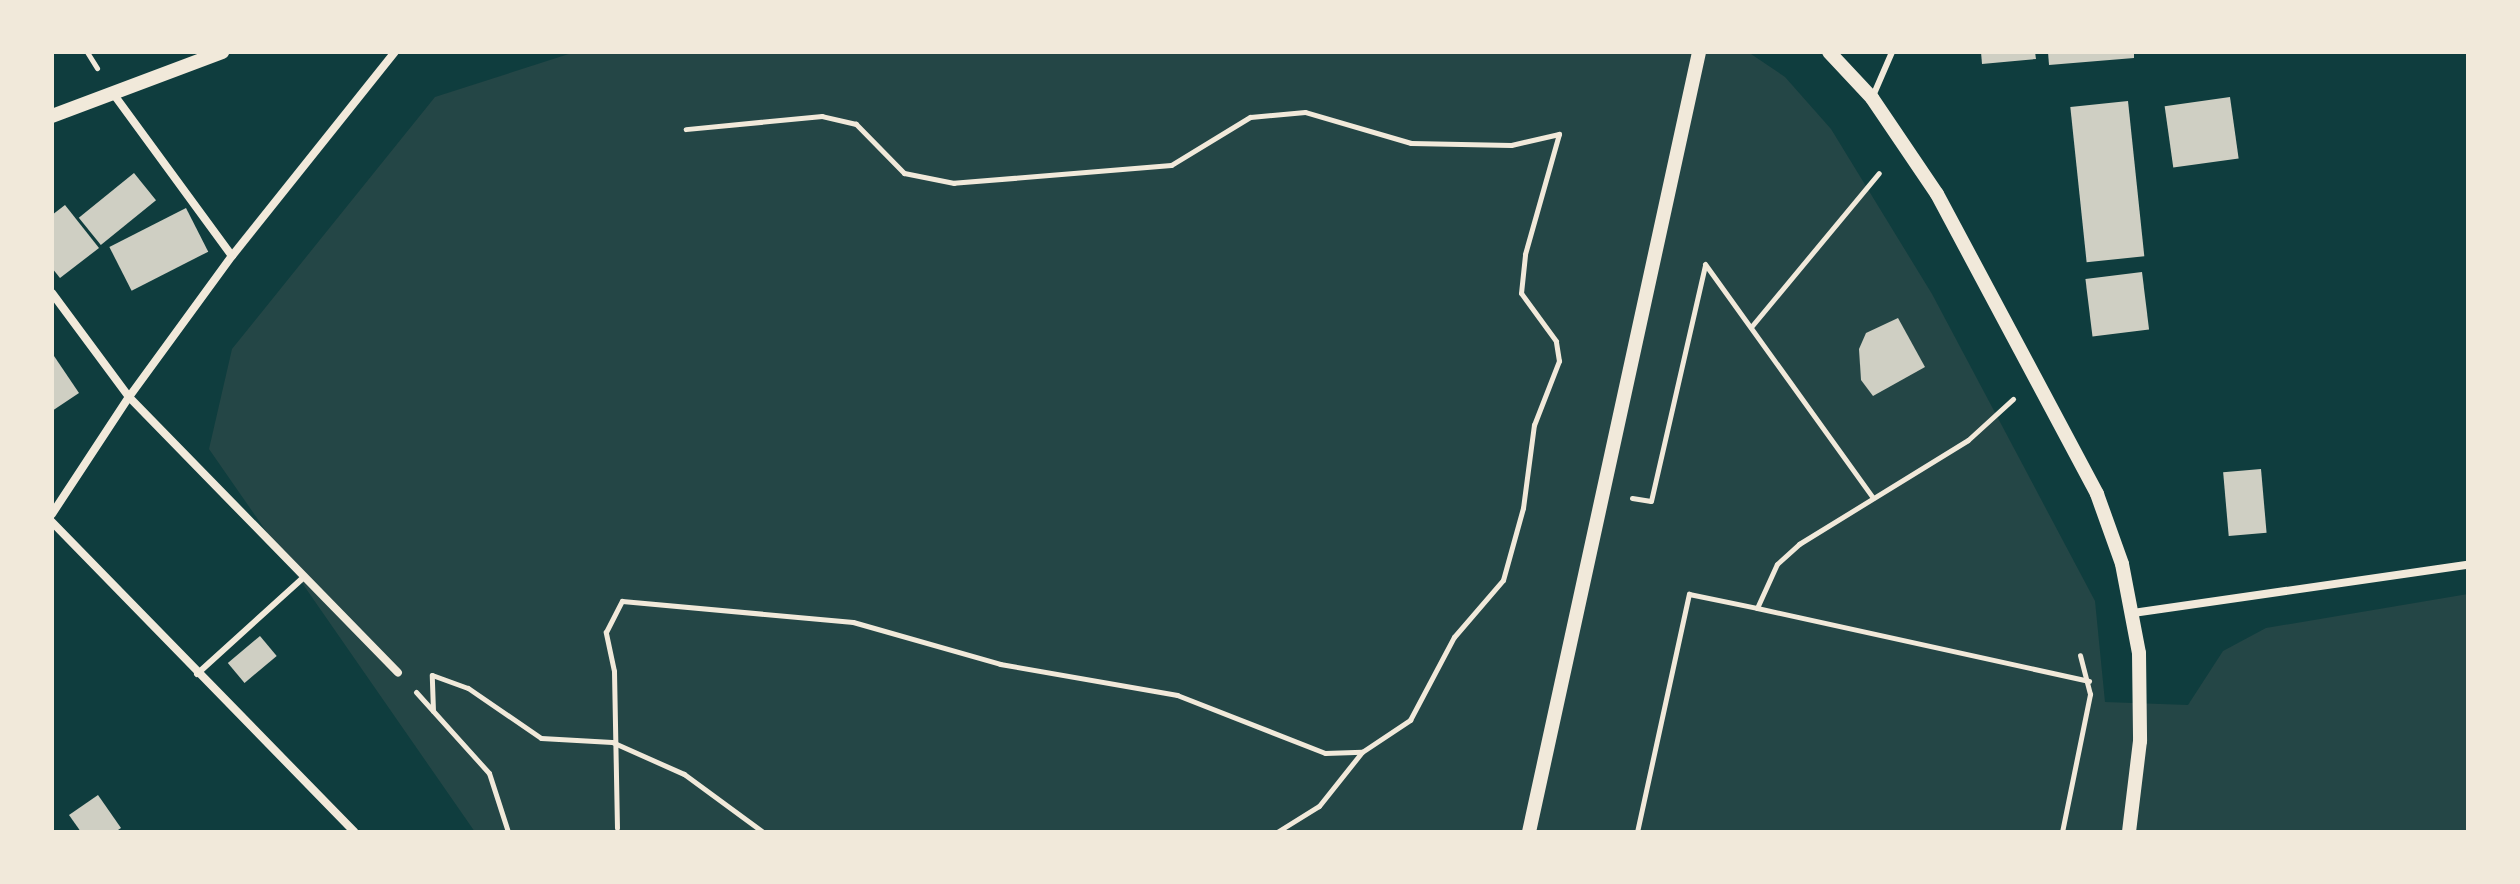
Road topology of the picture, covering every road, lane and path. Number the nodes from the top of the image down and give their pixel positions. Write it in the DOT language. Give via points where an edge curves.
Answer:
graph roads {
  1 [pos="222,52"];
  2 [pos="395,52"];
  3 [pos="1699,52"];
  4 [pos="1829,52"];
  5 [pos="1892,52"];
  6 [pos="112,91"];
  7 [pos="1872,98"];
  8 [pos="52,116"];
  9 [pos="686,129"];
  10 [pos="1879,173"];
  11 [pos="232,256"];
  12 [pos="52,293"];
  13 [pos="1751,327"];
  14 [pos="2036,380"];
  15 [pos="129,397"];
  16 [pos="1628,497"];
  17 [pos="1873,498"];
  18 [pos="52,514"];
  19 [pos="52,522"];
  20 [pos="2468,565"];
  21 [pos="303,578"];
  22 [pos="1757,608"];
  23 [pos="2133,613"];
  24 [pos="2080,655"];
  25 [pos="398,673"];
  26 [pos="197,674"];
  27 [pos="2089,681"];
  28 [pos="433,711"];
  29 [pos="612,742"];
  30 [pos="1362,752"];
  31 [pos="617,828"];
  32 [pos="1527,829"];
  33 [pos="355,832"];
  34 [pos="508,832"];
  35 [pos="763,832"];
  36 [pos="1277,832"];
  37 [pos="1637,832"];
  38 [pos="2062,832"];
  39 [pos="2129,832"];
  1 -- 6 [label="street"];
  2 -- 11 [label="street"];
  3 -- 32 [label="street"];
  4 -- 7 [label="street"];
  5 -- 7 [label="lane"];
  6 -- 8 [label="street"];
  6 -- 11 [label="street"];
  7 -- 14 [label="street" via="1937,194"];
  9 -- 30 [label="path" via="822,116 856,124 904,173 954,183 1171,165 1250,117 1305,112 1411,143 1511,145 1559,134 1525,254 1521,293 1556,341 1559,361 1534,425 1523,508 1503,580 1454,637 1410,720"];
  10 -- 13 [label="path"];
  11 -- 15 [label="street"];
  12 -- 15 [label="street"];
  13 -- 16 [label="path" via="1705,264 1651,501"];
  13 -- 17 [label="path"];
  14 -- 17 [label="path" via="1968,440"];
  14 -- 23 [label="street" via="2097,494"];
  15 -- 18 [label="street"];
  15 -- 21 [label="street"];
  17 -- 22 [label="path" via="1799,544 1777,564"];
  19 -- 26 [label="street"];
  20 -- 23 [label="street"];
  21 -- 25 [label="street"];
  21 -- 26 [label="lane"];
  22 -- 27 [label="path"];
  22 -- 37 [label="path" via="1689,594"];
  23 -- 39 [label="street" via="2141,693"];
  24 -- 27 [label="path"];
  25 -- 28 [label="path"];
  26 -- 33 [label="street"];
  27 -- 38 [label="path"];
  28 -- 29 [label="path" via="432,675 468,688 541,738"];
  28 -- 34 [label="path" via="489,773"];
  29 -- 30 [label="path" via="614,671 606,632 622,601 853,622 1000,664 1177,695 1325,753"];
  29 -- 31 [label="path"];
  29 -- 35 [label="path" via="684,774"];
  30 -- 36 [label="path" via="1319,806"];
}
